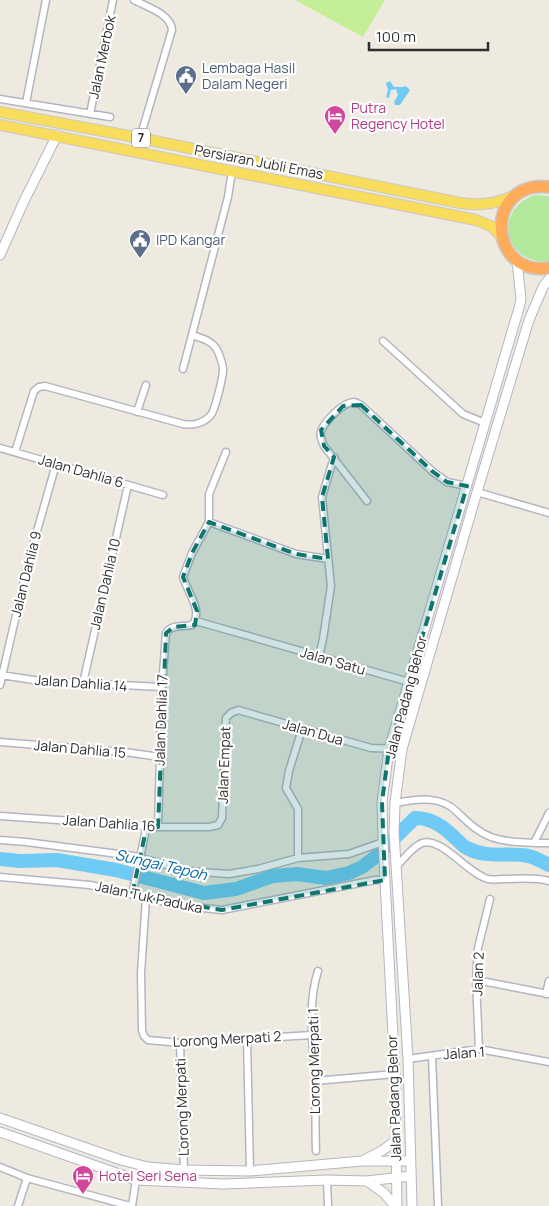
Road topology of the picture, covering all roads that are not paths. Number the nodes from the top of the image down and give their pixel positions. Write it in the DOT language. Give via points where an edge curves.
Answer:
graph roads {
  1 [pos="46,0"];
  2 [pos="113,0"];
  3 [pos="134,0"];
  4 [pos="0,99"];
  5 [pos="26,103"];
  6 [pos="0,112"];
  7 [pos="90,114"];
  8 [pos="110,118"];
  9 [pos="0,125"];
  10 [pos="57,135"];
  11 [pos="140,138"];
  12 [pos="281,166"];
  13 [pos="232,171"];
  14 [pos="549,179"];
  15 [pos="278,180"];
  16 [pos="549,187"];
  17 [pos="522,192"];
  18 [pos="501,236"];
  19 [pos="0,255"];
  20 [pos="517,261"];
  21 [pos="549,268"];
  22 [pos="549,279"];
  23 [pos="192,335"];
  24 [pos="383,341"];
  25 [pos="182,369"];
  26 [pos="146,385"];
  27 [pos="137,412"];
  28 [pos="485,424"];
  29 [pos="0,448"];
  30 [pos="15,452"];
  31 [pos="226,452"];
  32 [pos="334,457"];
  33 [pos="56,464"];
  34 [pos="128,485"];
  35 [pos="467,486"];
  36 [pos="477,492"];
  37 [pos="163,495"];
  38 [pos="367,501"];
  39 [pos="549,513"];
  40 [pos="209,522"];
  41 [pos="328,559"];
  42 [pos="196,621"];
  43 [pos="318,657"];
  44 [pos="1,675"];
  45 [pos="83,682"];
  46 [pos="409,682"];
  47 [pos="0,684"];
  48 [pos="162,687"];
  49 [pos="238,710"];
  50 [pos="302,729"];
  51 [pos="0,742"];
  52 [pos="402,749"];
  53 [pos="390,750"];
  54 [pos="160,757"];
  55 [pos="394,803"];
  56 [pos="549,813"];
  57 [pos="0,816"];
  58 [pos="147,825"];
  59 [pos="218,825"];
  60 [pos="158,827"];
  61 [pos="0,840"];
  62 [pos="383,842"];
  63 [pos="534,843"];
  64 [pos="549,843"];
  65 [pos="141,857"];
  66 [pos="298,858"];
  67 [pos="396,864"];
  68 [pos="0,877"];
  69 [pos="385,877"];
  70 [pos="549,881"];
  71 [pos="132,895"];
  72 [pos="146,898"];
  73 [pos="490,899"];
  74 [pos="318,972"];
  75 [pos="476,980"];
  76 [pos="549,981"];
  77 [pos="548,994"];
  78 [pos="312,1034"];
  79 [pos="247,1039"];
  80 [pos="180,1043"];
  81 [pos="479,1049"];
  82 [pos="432,1056"];
  83 [pos="408,1059"];
  84 [pos="549,1062"];
  85 [pos="394,1074"];
  86 [pos="315,1080"];
  87 [pos="0,1118"];
  88 [pos="0,1132"];
  89 [pos="396,1140"];
  90 [pos="316,1152"];
  91 [pos="362,1161"];
  92 [pos="410,1161"];
  93 [pos="396,1162"];
  94 [pos="0,1167"];
  95 [pos="184,1170"];
  96 [pos="250,1171"];
  97 [pos="411,1176"];
  98 [pos="397,1177"];
  99 [pos="27,1178"];
  100 [pos="136,1180"];
  101 [pos="327,1180"];
  102 [pos="367,1181"];
  103 [pos="18,1206"];
  104 [pos="131,1206"];
  105 [pos="328,1206"];
  106 [pos="396,1206"];
  107 [pos="412,1206"];
  108 [pos="438,1206"];
  1 -- 5 [label="street"];
  2 -- 7 [label="street, Jalan Merbok"];
  3 -- 11 [label="street" via="172,24"];
  4 -- 5 [label="street"];
  5 -- 7 [label="street"];
  6 -- 11 [label="main road, Persiaran Jubli Emas / 7"];
  7 -- 8 [label="street"];
  9 -- 10 [label="main road, Persiaran Jubli Emas / 7"];
  10 -- 13 [label="main road, Persiaran Jubli Emas / 7"];
  10 -- 19 [label="main road"];
  11 -- 12 [label="main road, Persiaran Jubli Emas / 7"];
  12 -- 15 [label="main road"];
  12 -- 17 [label="main road, Persiaran Jubli Emas / 7" via="474,205 496,203"];
  13 -- 15 [label="main road, Persiaran Jubli Emas / 7"];
  13 -- 23 [label="street"];
  14 -- 17 [label="highway, 7"];
  15 -- 18 [label="main road, Persiaran Jubli Emas / 7" via="476,220 491,226"];
  16 -- 17 [label="highway, 7"];
  17 -- 18 [label="highway" via="511,200 503,213"];
  18 -- 20 [label="highway, 7"];
  20 -- 21 [label="highway" via="530,267"];
  20 -- 28 [label="main road, Jalan Padang Behor" via="521,299"];
  22 -- 36 [label="main road, Jalan Padang Behor" via="529,320"];
  23 -- 25 [label="street"];
  23 -- 27 [label="street" via="207,340 216,348 222,362 212,414 197,424 189,425"];
  24 -- 28 [label="street" via="463,414"];
  26 -- 27 [label="street"];
  27 -- 30 [label="street" via="46,386 39,387 34,391"];
  28 -- 35 [label="main road, Jalan Padang Behor"];
  29 -- 30 [label="street, Jalan Dahlia 6"];
  30 -- 33 [label="street, Jalan Dahlia 6"];
  31 -- 40 [label="street" via="209,494"];
  32 -- 35 [label="street" via="324,446 322,430 335,413 353,402 361,405 432,471 447,482"];
  32 -- 38 [label="street"];
  32 -- 41 [label="street" via="322,497"];
  33 -- 34 [label="street, Jalan Dahlia 6"];
  33 -- 44 [label="street, Jalan Dahlia 9"];
  34 -- 37 [label="street, Jalan Dahlia 6"];
  34 -- 45 [label="street, Jalan Dahlia 10"];
  35 -- 46 [label="main road, Jalan Padang Behor"];
  36 -- 39 [label="street"];
  36 -- 52 [label="main road, Jalan Padang Behor"];
  40 -- 41 [label="street" via="296,554"];
  40 -- 42 [label="street" via="183,577 197,611"];
  41 -- 43 [label="street" via="331,586"];
  42 -- 43 [label="street, Jalan Satu"];
  42 -- 48 [label="street, Jalan Dahlia 17" via="192,625 174,627 166,633"];
  43 -- 46 [label="street, Jalan Satu"];
  44 -- 45 [label="street, Jalan Dahlia 14" via="40,681"];
  44 -- 47 [label="street, Jalan Dahlia 9"];
  45 -- 48 [label="street, Jalan Dahlia 14"];
  46 -- 53 [label="main road, Jalan Padang Behor"];
  48 -- 54 [label="street, Jalan Dahlia 17"];
  49 -- 50 [label="street, Jalan Dua"];
  49 -- 59 [label="street, Jalan Empat" via="226,718 222,818"];
  50 -- 53 [label="street, Jalan Dua"];
  50 -- 66 [label="street" via="286,788 298,809"];
  51 -- 54 [label="street, Jalan Dahlia 15"];
  52 -- 53 [label="street, Jalan Dua"];
  52 -- 55 [label="main road, Jalan Padang Behor"];
  53 -- 62 [label="main road, Jalan Padang Behor" via="382,802"];
  54 -- 60 [label="street, Jalan Dahlia 17"];
  55 -- 63 [label="street" via="414,800 446,803 478,831 493,838"];
  55 -- 67 [label="main road, Jalan Padang Behor"];
  56 -- 63 [label="street"];
  57 -- 58 [label="street, Jalan Dahlia 16"];
  58 -- 60 [label="street, Jalan Dahlia 16"];
  58 -- 65 [label="street"];
  59 -- 60 [label="street, Jalan Dahlia 16"];
  61 -- 65 [label="street"];
  62 -- 66 [label="street" via="349,854"];
  62 -- 69 [label="main road, Jalan Padang Behor"];
  63 -- 64 [label="street"];
  65 -- 66 [label="street" via="188,871 229,874"];
  65 -- 71 [label="street"];
  67 -- 70 [label="street" via="422,843 431,843 439,845 489,880 536,877"];
  67 -- 83 [label="main road, Jalan Padang Behor"];
  68 -- 71 [label="street, Jalan Tuk Paduka" via="90,885"];
  69 -- 72 [label="street, Jalan Tuk Paduka" via="222,910"];
  69 -- 85 [label="main road, Jalan Padang Behor"];
  71 -- 72 [label="street, Jalan Tuk Paduka"];
  72 -- 80 [label="street, Lorong Merpati 2" via="140,973 144,1036 148,1040"];
  73 -- 75 [label="street, Jalan 2" via="478,948"];
  74 -- 78 [label="street, Lorong Merpati 1" via="314,985"];
  75 -- 77 [label="street"];
  75 -- 81 [label="street, Jalan 2"];
  76 -- 77 [label="street"];
  78 -- 79 [label="street, Lorong Merpati 2"];
  78 -- 86 [label="street, Lorong Merpati 1"];
  79 -- 80 [label="street, Lorong Merpati 2"];
  79 -- 96 [label="street"];
  80 -- 95 [label="street, Lorong Merpati"];
  81 -- 82 [label="street, Jalan 1"];
  81 -- 84 [label="street, Jalan 1"];
  82 -- 83 [label="street, Jalan 1"];
  82 -- 108 [label="street"];
  83 -- 92 [label="main road, Jalan Padang Behor"];
  85 -- 86 [label="street"];
  85 -- 89 [label="main road, Jalan Padang Behor"];
  86 -- 90 [label="street, Lorong Merpati 1"];
  87 -- 95 [label="main road" via="121,1160 148,1167"];
  88 -- 100 [label="main road"];
  89 -- 91 [label="main road"];
  89 -- 93 [label="main road, Jalan Padang Behor"];
  91 -- 93 [label="main road"];
  91 -- 96 [label="main road"];
  92 -- 93 [label="main road"];
  92 -- 97 [label="main road, Jalan Padang Behor"];
  93 -- 98 [label="main road, Jalan Padang Behor"];
  94 -- 99 [label="street"];
  95 -- 96 [label="main road"];
  97 -- 98 [label="main road"];
  97 -- 107 [label="main road, Jalan Padang Behor"];
  98 -- 102 [label="main road"];
  98 -- 106 [label="main road, Jalan Padang Behor"];
  99 -- 103 [label="street"];
  99 -- 104 [label="street"];
  100 -- 101 [label="main road" via="223,1184"];
  100 -- 104 [label="street"];
  101 -- 102 [label="main road"];
  101 -- 105 [label="street"];
  102 -- 106 [label="main road"];
}
